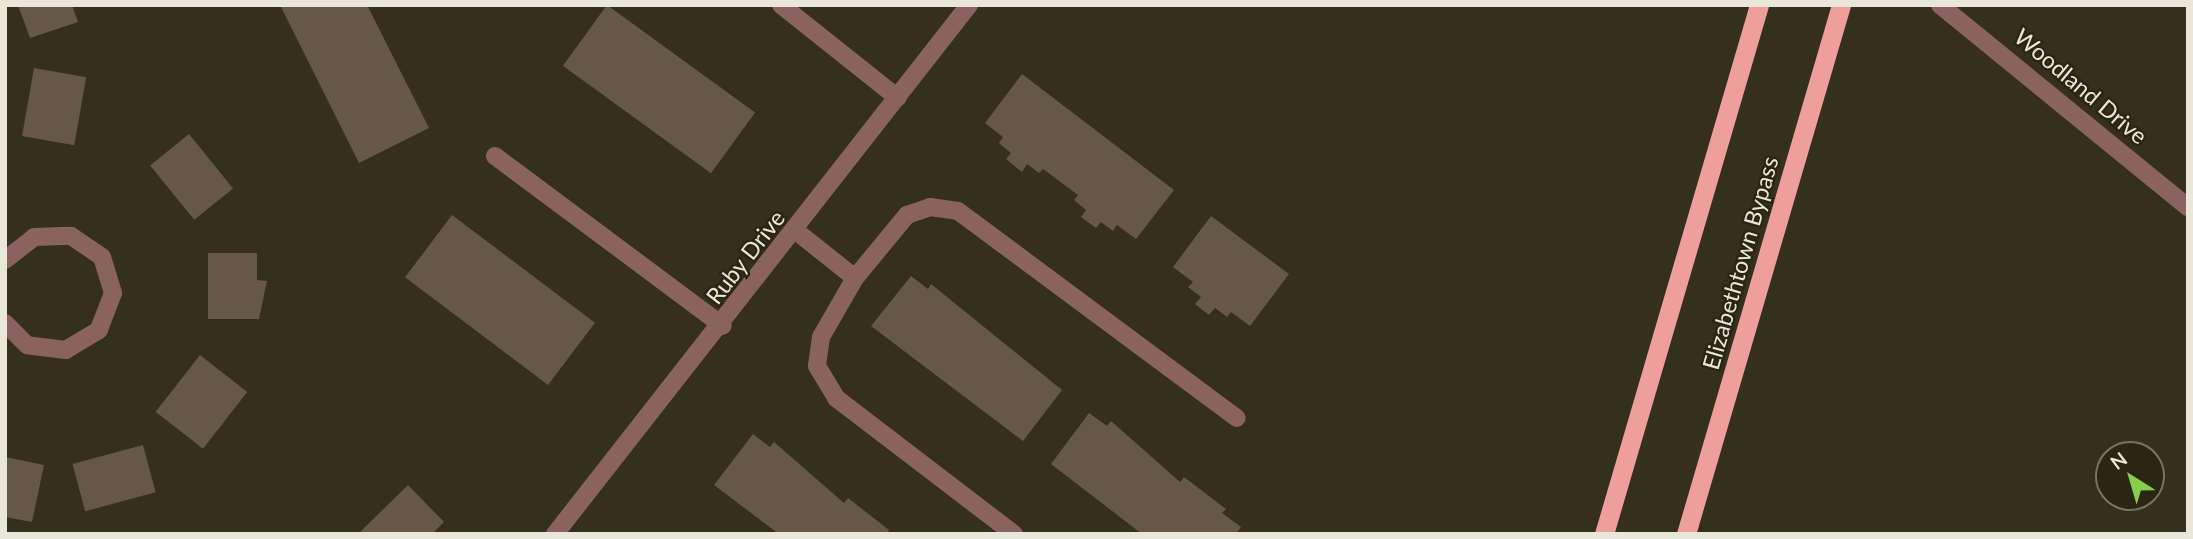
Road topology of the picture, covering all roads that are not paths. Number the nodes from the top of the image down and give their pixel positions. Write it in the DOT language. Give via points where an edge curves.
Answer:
graph roads {
  1 [pos="781,5"];
  2 [pos="969,5"];
  3 [pos="1759,5"];
  4 [pos="1841,5"];
  5 [pos="1940,5"];
  6 [pos="898,98"];
  7 [pos="495,156"];
  8 [pos="2188,207"];
  9 [pos="796,231"];
  10 [pos="5,260"];
  11 [pos="855,278"];
  12 [pos="5,323"];
  13 [pos="723,326"];
  14 [pos="1237,418"];
  15 [pos="555,534"];
  16 [pos="1014,534"];
  17 [pos="1604,534"];
  18 [pos="1686,534"];
  1 -- 6 [label="street"];
  2 -- 6 [label="street, Ruby Drive"];
  3 -- 17 [label="highway"];
  4 -- 18 [label="highway, Elizabethtown Bypass"];
  5 -- 8 [label="street, Woodland Drive"];
  6 -- 9 [label="street, Ruby Drive"];
  7 -- 13 [label="street"];
  9 -- 11 [label="street"];
  9 -- 13 [label="street, Ruby Drive"];
  10 -- 12 [label="street" via="34,237 71,236 102,257 113,293 99,330 66,350 27,345"];
  11 -- 14 [label="street" via="907,215 930,207 958,211"];
  11 -- 16 [label="street" via="821,337 817,366 835,398"];
  13 -- 15 [label="street, Ruby Drive"];
}
